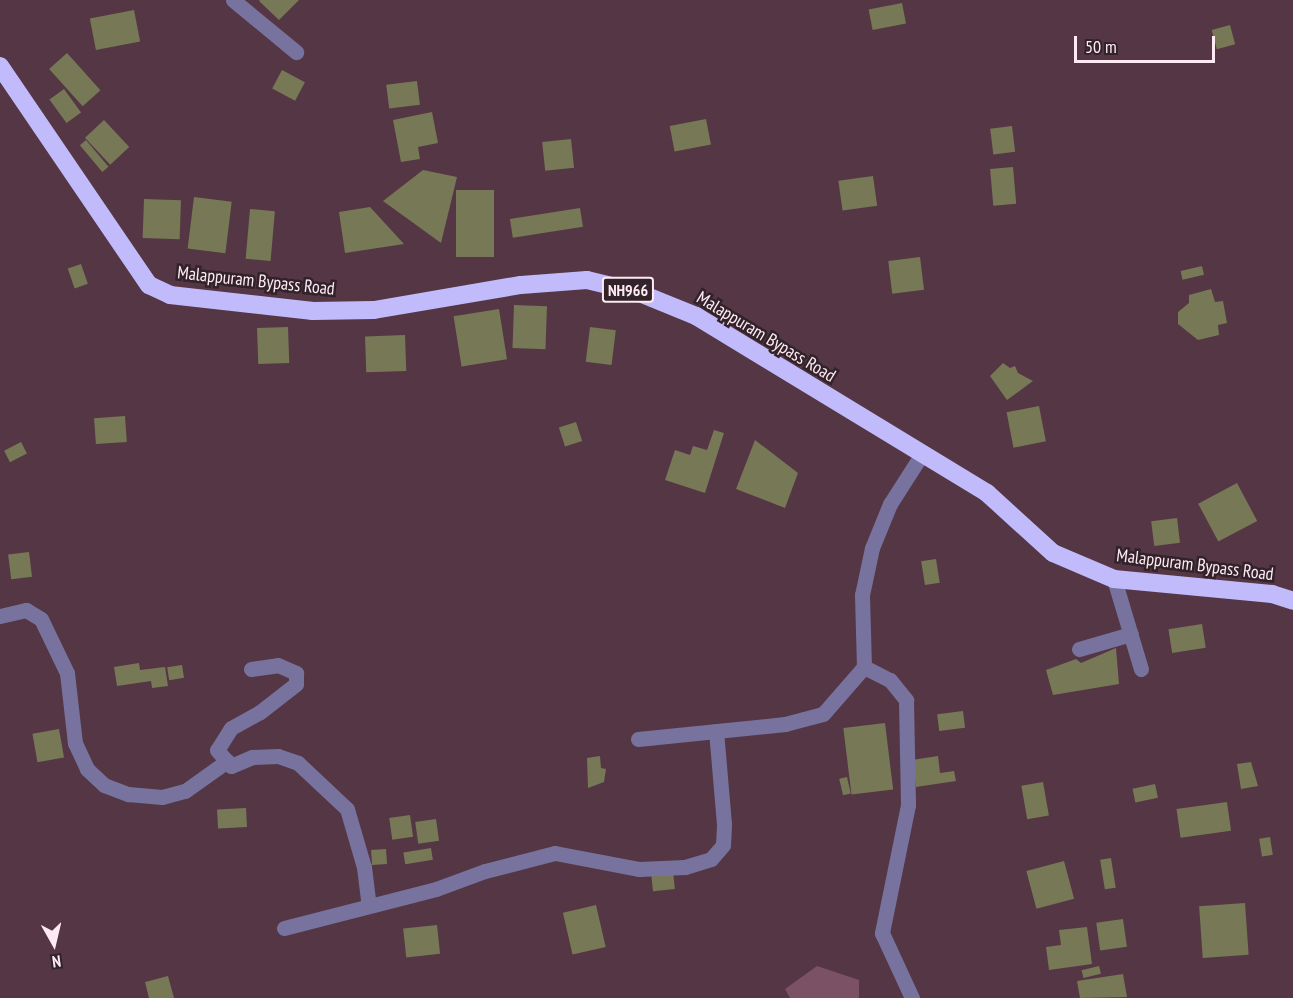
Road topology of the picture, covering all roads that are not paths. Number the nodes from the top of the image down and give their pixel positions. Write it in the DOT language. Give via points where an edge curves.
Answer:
graph roads {
  1 [pos="233,0"];
  2 [pos="296,52"];
  3 [pos="0,66"];
  4 [pos="922,454"];
  5 [pos="1114,579"];
  6 [pos="1293,601"];
  7 [pos="0,616"];
  8 [pos="1131,634"];
  9 [pos="1078,649"];
  10 [pos="864,667"];
  11 [pos="251,669"];
  12 [pos="1142,669"];
  13 [pos="716,731"];
  14 [pos="638,739"];
  15 [pos="227,761"];
  16 [pos="369,906"];
  17 [pos="284,928"];
  18 [pos="912,998"];
  1 -- 2 [label="street"];
  3 -- 4 [label="highway, Malappuram Bypass Road / NH966" via="149,285 170,295 314,311 374,310 521,285 587,280 638,292 696,316"];
  4 -- 5 [label="highway, Malappuram Bypass Road / NH966" via="987,493 1053,553"];
  4 -- 10 [label="street" via="890,504 872,548 862,595"];
  5 -- 6 [label="highway, Malappuram Bypass Road / NH966" via="1272,594"];
  5 -- 8 [label="street"];
  7 -- 15 [label="street" via="26,610 41,619 68,673 75,743 87,769 104,785 128,794 162,797 185,791"];
  8 -- 9 [label="street"];
  8 -- 12 [label="street"];
  10 -- 13 [label="street" via="823,714 785,724"];
  10 -- 18 [label="street" via="890,680 906,699 908,805 882,933"];
  11 -- 15 [label="street" via="278,665 296,673 297,684 231,728 217,750"];
  13 -- 14 [label="street"];
  13 -- 16 [label="street" via="724,824 723,845 711,859 685,867 639,868 555,853"];
  15 -- 16 [label="street" via="231,766 252,757 278,756 298,763 346,809 364,867"];
  16 -- 17 [label="street"];
}
